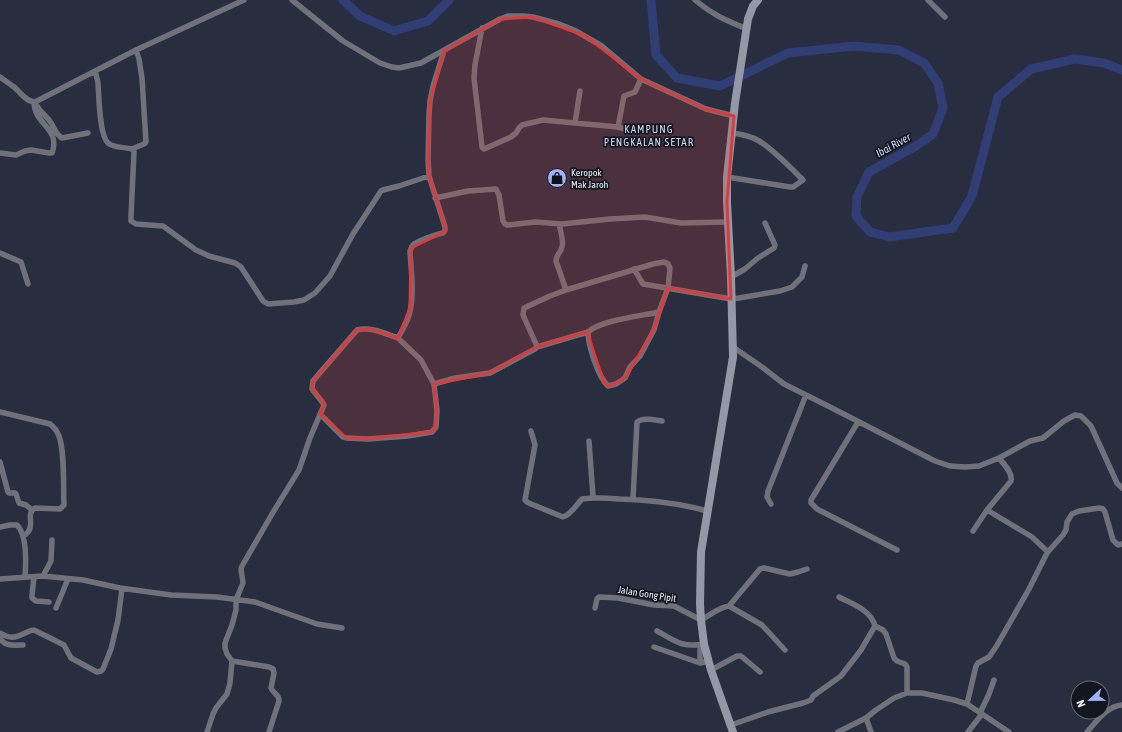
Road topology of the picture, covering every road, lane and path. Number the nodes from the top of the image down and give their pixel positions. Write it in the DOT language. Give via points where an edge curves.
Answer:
graph roads {
  1 [pos="244,0"];
  2 [pos="292,0"];
  3 [pos="758,0"];
  4 [pos="928,0"];
  5 [pos="697,1"];
  6 [pos="945,17"];
  7 [pos="482,28"];
  8 [pos="746,29"];
  9 [pos="444,50"];
  10 [pos="138,54"];
  11 [pos="95,72"];
  12 [pos="0,77"];
  13 [pos="641,79"];
  14 [pos="580,91"];
  15 [pos="34,102"];
  16 [pos="734,116"];
  17 [pos="576,124"];
  18 [pos="618,127"];
  19 [pos="625,129"];
  20 [pos="88,133"];
  21 [pos="732,133"];
  22 [pos="132,149"];
  23 [pos="0,153"];
  24 [pos="429,176"];
  25 [pos="727,177"];
  26 [pos="435,198"];
  27 [pos="727,222"];
  28 [pos="765,222"];
  29 [pos="559,224"];
  30 [pos="0,253"];
  31 [pos="805,266"];
  32 [pos="634,269"];
  33 [pos="730,277"];
  34 [pos="28,284"];
  35 [pos="668,288"];
  36 [pos="566,290"];
  37 [pos="731,299"];
  38 [pos="659,312"];
  39 [pos="588,332"];
  40 [pos="398,338"];
  41 [pos="536,347"];
  42 [pos="733,347"];
  43 [pos="434,384"];
  44 [pos="806,395"];
  45 [pos="0,412"];
  46 [pos="320,414"];
  47 [pos="662,421"];
  48 [pos="858,422"];
  49 [pos="531,432"];
  50 [pos="589,441"];
  51 [pos="999,458"];
  52 [pos="0,462"];
  53 [pos="1122,488"];
  54 [pos="593,497"];
  55 [pos="633,499"];
  56 [pos="771,504"];
  57 [pos="32,510"];
  58 [pos="987,510"];
  59 [pos="707,511"];
  60 [pos="0,527"];
  61 [pos="973,531"];
  62 [pos="23,536"];
  63 [pos="52,540"];
  64 [pos="1122,544"];
  65 [pos="897,550"];
  66 [pos="1048,552"];
  67 [pos="807,569"];
  68 [pos="43,576"];
  69 [pos="25,577"];
  70 [pos="34,577"];
  71 [pos="68,578"];
  72 [pos="0,579"];
  73 [pos="122,588"];
  74 [pos="839,597"];
  75 [pos="236,600"];
  76 [pos="49,602"];
  77 [pos="728,606"];
  78 [pos="56,608"];
  79 [pos="595,608"];
  80 [pos="700,620"];
  81 [pos="875,626"];
  82 [pos="342,628"];
  83 [pos="657,631"];
  84 [pos="0,634"];
  85 [pos="0,638"];
  86 [pos="23,645"];
  87 [pos="702,645"];
  88 [pos="654,647"];
  89 [pos="785,650"];
  90 [pos="232,660"];
  91 [pos="704,662"];
  92 [pos="711,670"];
  93 [pos="760,672"];
  94 [pos="994,680"];
  95 [pos="907,694"];
  96 [pos="967,704"];
  97 [pos="1122,705"];
  98 [pos="981,713"];
  99 [pos="866,718"];
  100 [pos="732,728"];
  101 [pos="207,732"];
  102 [pos="269,732"];
  103 [pos="838,732"];
  104 [pos="871,732"];
  105 [pos="968,732"];
  106 [pos="1009,732"];
  107 [pos="1087,732"];
  1 -- 10 [label="street"];
  2 -- 9 [label="street" via="343,41 392,68 406,68 421,63"];
  3 -- 8 [label="main road"];
  4 -- 6 [label="street"];
  5 -- 8 [label="street" via="716,16"];
  7 -- 9 [label="street"];
  7 -- 13 [label="street" via="508,16 533,17 559,24 602,46"];
  7 -- 17 [label="street" via="474,81 482,147 484,149 512,137 525,124 543,120"];
  8 -- 16 [label="main road"];
  9 -- 24 [label="street" via="430,101"];
  10 -- 11 [label="street"];
  10 -- 22 [label="street" via="146,142"];
  11 -- 15 [label="street"];
  11 -- 22 [label="street" via="106,140 109,144"];
  12 -- 15 [label="street"];
  13 -- 16 [label="street" via="706,109"];
  13 -- 18 [label="street" via="635,92 624,96"];
  14 -- 17 [label="street"];
  15 -- 20 [label="street" via="58,136 62,138"];
  15 -- 23 [label="street" via="36,114 53,136 52,153 31,150 16,155"];
  16 -- 21 [label="main road"];
  17 -- 18 [label="street"];
  18 -- 19 [label="street"];
  21 -- 25 [label="main road"];
  21 -- 25 [label="street" via="758,140 803,180 790,187"];
  22 -- 24 [label="street" via="134,155 131,221 136,224 163,226 196,250 237,264 262,301 268,304 304,300 315,293 330,276 381,191"];
  24 -- 26 [label="street"];
  25 -- 27 [label="main road"];
  26 -- 29 [label="street" via="494,188 499,195 505,224"];
  26 -- 40 [label="street" via="445,230 418,242 411,248 409,315"];
  27 -- 29 [label="street" via="681,223 645,217"];
  27 -- 33 [label="main road"];
  28 -- 33 [label="street" via="774,248"];
  29 -- 36 [label="street" via="563,243 556,261"];
  30 -- 34 [label="street" via="21,262"];
  31 -- 37 [label="street" via="802,277 787,289"];
  32 -- 35 [label="street" via="643,284"];
  32 -- 35 [label="street" via="664,262 668,264"];
  32 -- 36 [label="street"];
  33 -- 37 [label="main road"];
  35 -- 37 [label="street"];
  35 -- 38 [label="street"];
  36 -- 41 [label="street" via="524,308 523,315"];
  37 -- 42 [label="main road"];
  38 -- 39 [label="street" via="613,320"];
  38 -- 39 [label="street" via="654,330 640,356 630,367 625,378 616,384 608,386 604,382 593,356"];
  39 -- 41 [label="street"];
  40 -- 43 [label="street" via="420,360"];
  40 -- 46 [label="street" via="370,329 357,330 313,381 312,389 324,405"];
  41 -- 43 [label="street" via="490,373"];
  42 -- 44 [label="street" via="784,384"];
  42 -- 59 [label="main road"];
  43 -- 46 [label="street" via="437,411 436,428 432,432 368,439 346,438"];
  44 -- 48 [label="street"];
  44 -- 56 [label="street" via="768,491 767,497"];
  45 -- 57 [label="street" via="50,424 59,436 64,505 60,509"];
  46 -- 75 [label="street" via="299,470 242,566 243,583"];
  47 -- 55 [label="street" via="645,419 637,422"];
  48 -- 51 [label="street" via="944,465 979,466"];
  48 -- 65 [label="street" via="811,503 817,509"];
  49 -- 54 [label="street" via="535,445 525,500 563,517 569,515 582,499"];
  50 -- 54 [label="street"];
  51 -- 53 [label="street" via="1030,441 1043,438 1075,415 1081,416 1091,426 1117,483"];
  51 -- 58 [label="street" via="1012,478"];
  52 -- 57 [label="street" via="8,492 15,493 19,503"];
  54 -- 55 [label="street"];
  55 -- 59 [label="street" via="683,505"];
  57 -- 62 [label="street" via="29,532"];
  58 -- 61 [label="street"];
  58 -- 66 [label="street" via="1032,537"];
  59 -- 80 [label="main road" via="701,552"];
  60 -- 62 [label="street" via="17,525"];
  62 -- 69 [label="street"];
  63 -- 68 [label="street" via="51,561"];
  64 -- 66 [label="street" via="1118,545 1113,540 1105,512 1099,508 1072,514 1063,535"];
  66 -- 96 [label="street" via="996,647 989,657 976,666"];
  67 -- 77 [label="street" via="790,574 760,569"];
  68 -- 70 [label="street"];
  68 -- 71 [label="street"];
  69 -- 70 [label="street"];
  69 -- 72 [label="street"];
  70 -- 76 [label="street" via="32,598 36,601"];
  71 -- 73 [label="street"];
  71 -- 78 [label="street"];
  73 -- 75 [label="street"];
  73 -- 84 [label="street" via="113,642 100,671 97,672 71,658 64,645 34,630 14,637"];
  74 -- 81 [label="street" via="869,613"];
  75 -- 82 [label="street" via="255,602 317,624"];
  75 -- 90 [label="street" via="235,617 225,643 226,654"];
  77 -- 80 [label="street"];
  77 -- 89 [label="street" via="762,626"];
  79 -- 80 [label="street, Jalan Gong Pipit" via="599,597 618,598 674,606"];
  80 -- 87 [label="main road"];
  81 -- 95 [label="street" via="886,634 894,658 907,667"];
  81 -- 100 [label="street" via="841,676 811,700 768,712"];
  83 -- 87 [label="street" via="686,646"];
  85 -- 86 [label="street" via="5,644"];
  87 -- 91 [label="main road"];
  88 -- 91 [label="street"];
  90 -- 101 [label="street" via="227,694 216,708"];
  90 -- 102 [label="street" via="272,669 274,673 270,688 277,694 279,701"];
  91 -- 92 [label="main road"];
  92 -- 93 [label="street" via="741,656"];
  92 -- 100 [label="main road"];
  94 -- 98 [label="street"];
  95 -- 96 [label="street" via="922,693"];
  95 -- 99 [label="street" via="894,698"];
  96 -- 98 [label="street"];
  97 -- 107 [label="street" via="1109,710"];
  98 -- 105 [label="street"];
  98 -- 106 [label="street"];
  99 -- 103 [label="street"];
  99 -- 104 [label="street"];
}
